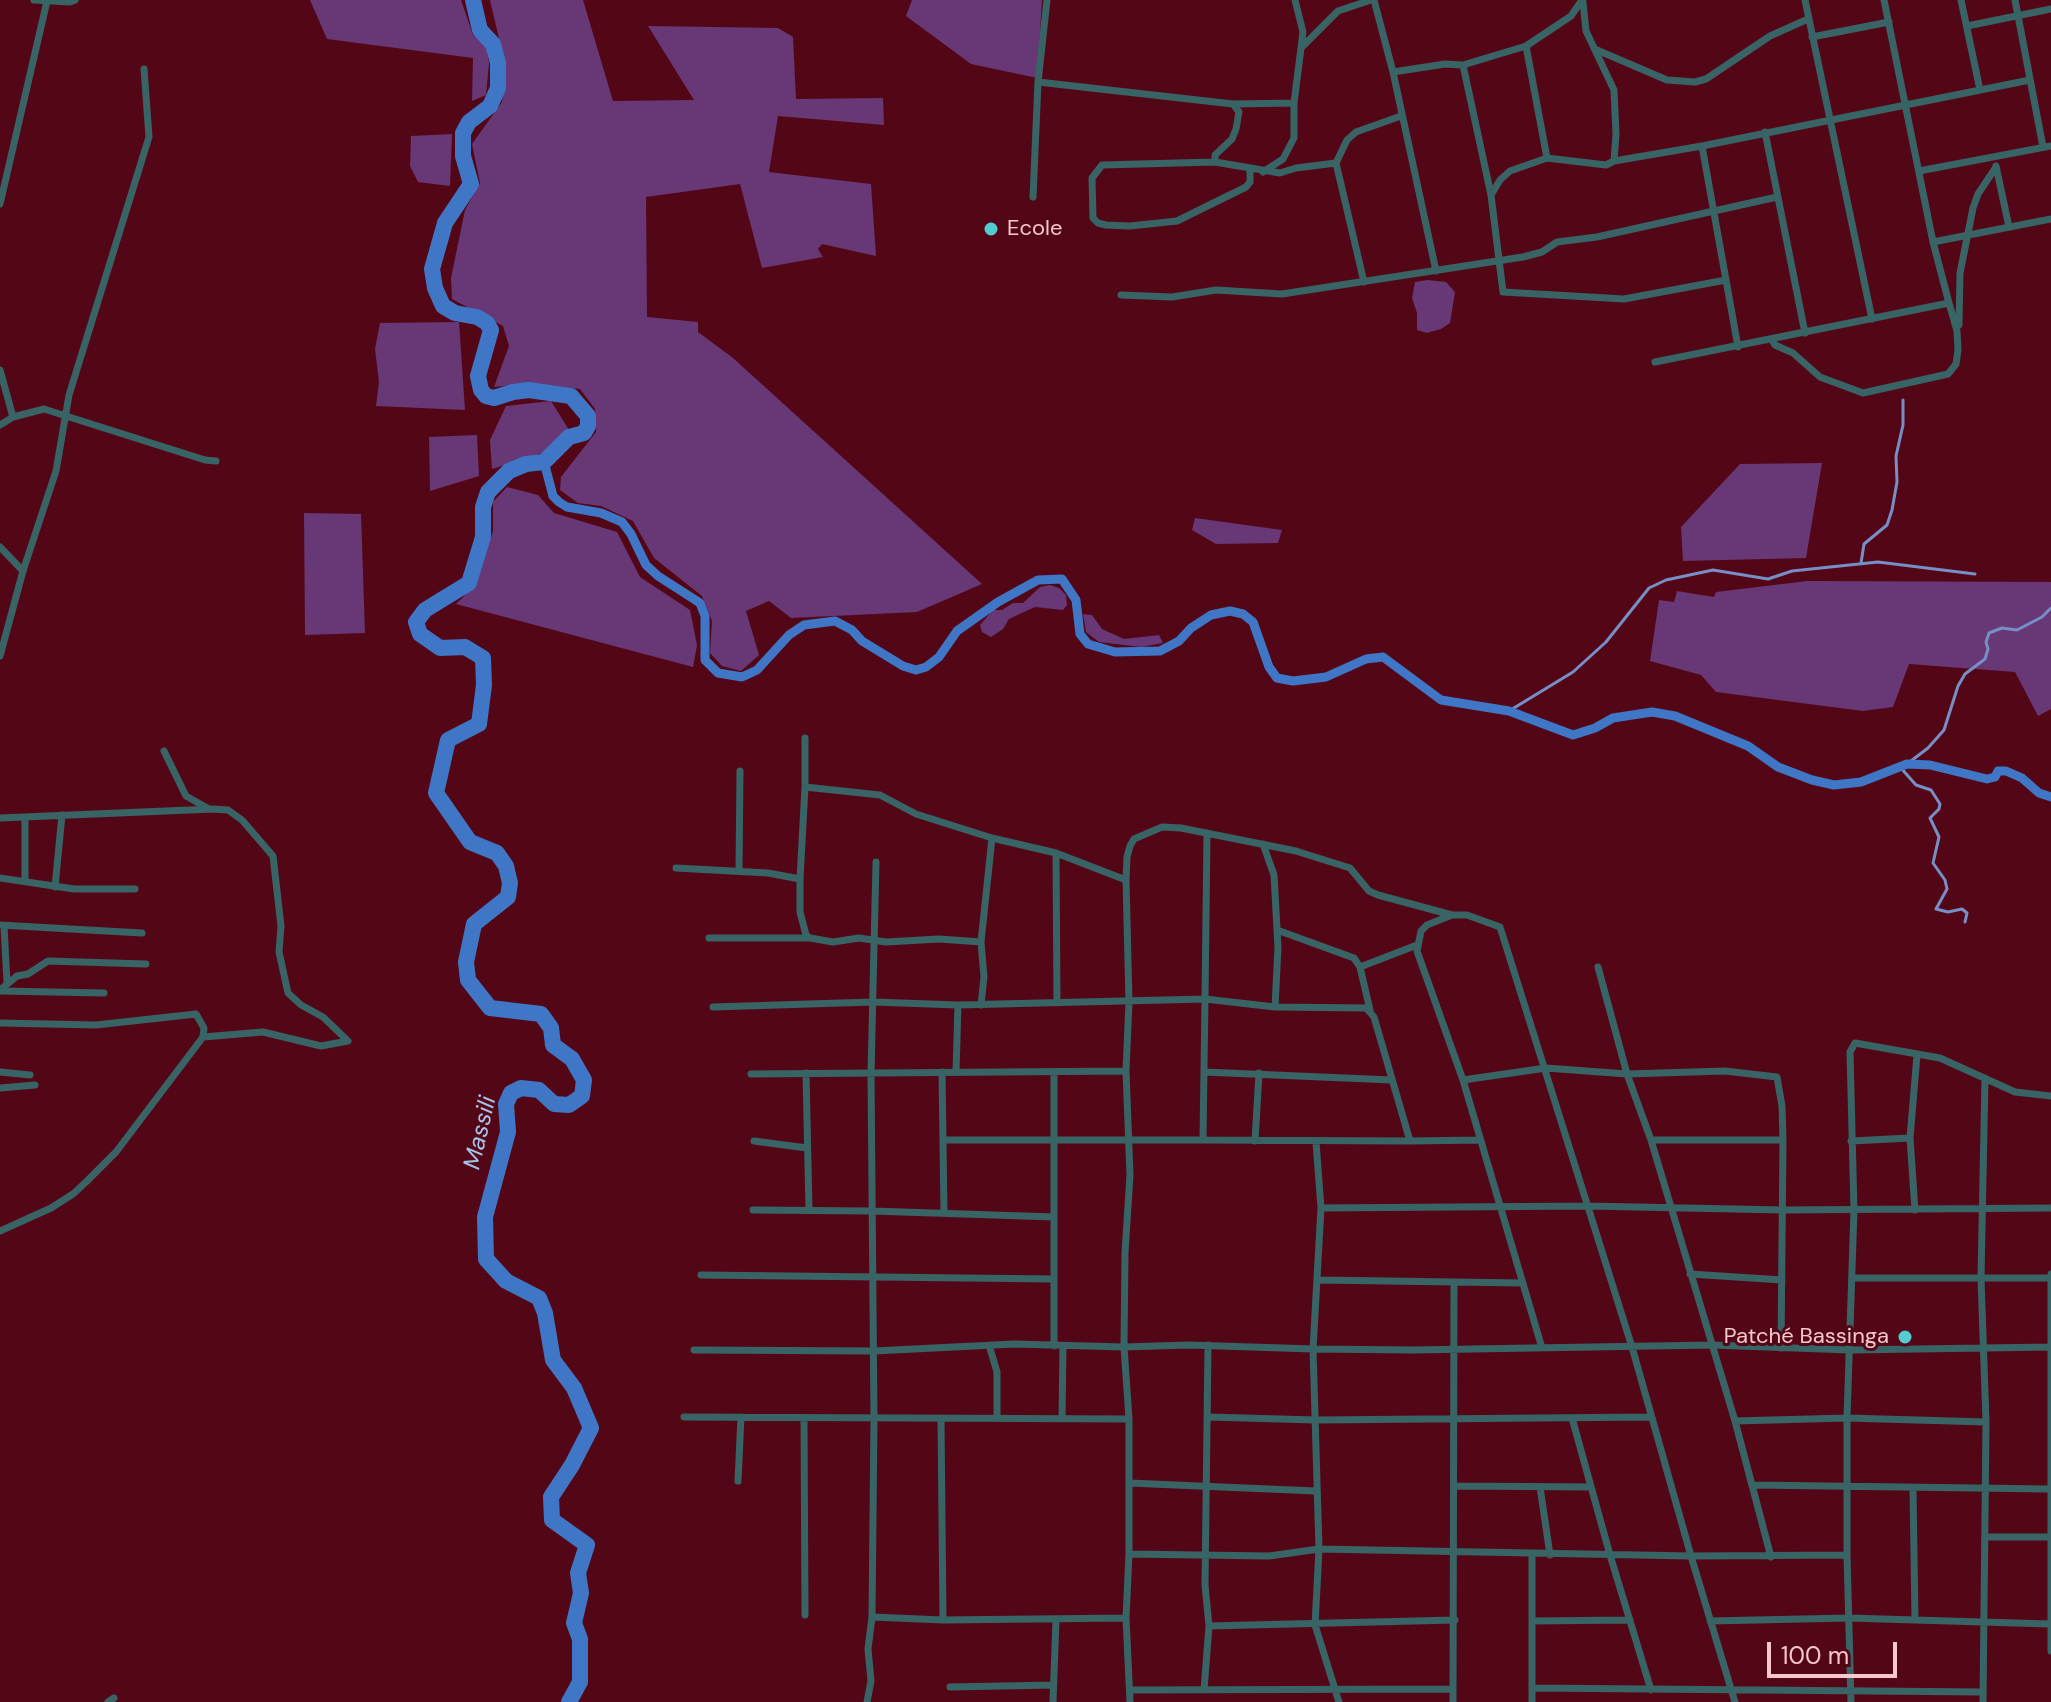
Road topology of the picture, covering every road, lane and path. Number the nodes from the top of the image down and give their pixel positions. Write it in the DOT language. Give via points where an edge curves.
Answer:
graph roads {
  1 [pos="34,0"];
  2 [pos="75,0"];
  3 [pos="1047,0"];
  4 [pos="1295,0"];
  5 [pos="1369,0"];
  6 [pos="1582,0"];
  7 [pos="1805,0"];
  8 [pos="1884,0"];
  9 [pos="1961,0"];
  10 [pos="2015,0"];
  11 [pos="47,1"];
  12 [pos="2051,9"];
  13 [pos="2018,15"];
  14 [pos="1808,19"];
  15 [pos="1889,22"];
  16 [pos="1967,26"];
  17 [pos="1812,37"];
  18 [pos="1526,46"];
  19 [pos="1302,47"];
  20 [pos="1597,50"];
  21 [pos="1463,65"];
  22 [pos="144,69"];
  23 [pos="1393,72"];
  24 [pos="2030,80"];
  25 [pos="1038,82"];
  26 [pos="1980,90"];
  27 [pos="1294,103"];
  28 [pos="1233,104"];
  29 [pos="1906,106"];
  30 [pos="1401,116"];
  31 [pos="1831,120"];
  32 [pos="1765,132"];
  33 [pos="1702,146"];
  34 [pos="2047,147"];
  35 [pos="1993,156"];
  36 [pos="1547,158"];
  37 [pos="1614,161"];
  38 [pos="1215,162"];
  39 [pos="1336,163"];
  40 [pos="1996,167"];
  41 [pos="1250,169"];
  42 [pos="1919,171"];
  43 [pos="1263,172"];
  44 [pos="1491,195"];
  45 [pos="1033,197"];
  46 [pos="1777,197"];
  47 [pos="0,204"];
  48 [pos="1714,212"];
  49 [pos="2051,219"];
  50 [pos="2009,227"];
  51 [pos="1968,234"];
  52 [pos="1933,242"];
  53 [pos="1500,259"];
  54 [pos="1436,271"];
  55 [pos="1726,280"];
  56 [pos="1364,282"];
  57 [pos="1121,295"];
  58 [pos="1949,303"];
  59 [pos="1872,319"];
  60 [pos="1805,333"];
  61 [pos="1772,340"];
  62 [pos="1738,347"];
  63 [pos="1958,350"];
  64 [pos="1655,362"];
  65 [pos="0,370"];
  66 [pos="65,414"];
  67 [pos="13,417"];
  68 [pos="0,425"];
  69 [pos="216,461"];
  70 [pos="0,547"];
  71 [pos="23,571"];
  72 [pos="0,656"];
  73 [pos="805,738"];
  74 [pos="164,751"];
  75 [pos="740,771"];
  76 [pos="805,787"];
  77 [pos="209,809"];
  78 [pos="62,815"];
  79 [pos="25,817"];
  80 [pos="0,818"];
  81 [pos="1207,833"];
  82 [pos="992,838"];
  83 [pos="1263,844"];
  84 [pos="1056,853"];
  85 [pos="876,862"];
  86 [pos="676,868"];
  87 [pos="739,871"];
  88 [pos="0,878"];
  89 [pos="800,879"];
  90 [pos="1126,880"];
  91 [pos="25,881"];
  92 [pos="55,887"];
  93 [pos="135,889"];
  94 [pos="1452,915"];
  95 [pos="2,926"];
  96 [pos="1277,930"];
  97 [pos="142,933"];
  98 [pos="709,938"];
  99 [pos="810,938"];
  100 [pos="873,941"];
  101 [pos="981,942"];
  102 [pos="1417,945"];
  103 [pos="146,964"];
  104 [pos="1360,967"];
  105 [pos="1598,967"];
  106 [pos="7,983"];
  107 [pos="0,991"];
  108 [pos="104,993"];
  109 [pos="1205,999"];
  110 [pos="873,1002"];
  111 [pos="1129,1002"];
  112 [pos="1057,1003"];
  113 [pos="958,1005"];
  114 [pos="981,1005"];
  115 [pos="713,1007"];
  116 [pos="1275,1007"];
  117 [pos="1370,1012"];
  118 [pos="0,1023"];
  119 [pos="203,1037"];
  120 [pos="1917,1055"];
  121 [pos="1546,1068"];
  122 [pos="1126,1071"];
  123 [pos="0,1072"];
  124 [pos="942,1072"];
  125 [pos="956,1072"];
  126 [pos="1054,1072"];
  127 [pos="1204,1072"];
  128 [pos="806,1073"];
  129 [pos="1259,1073"];
  130 [pos="751,1074"];
  131 [pos="871,1074"];
  132 [pos="1627,1074"];
  133 [pos="30,1075"];
  134 [pos="1985,1078"];
  135 [pos="1392,1080"];
  136 [pos="1463,1080"];
  137 [pos="35,1085"];
  138 [pos="0,1088"];
  139 [pos="2051,1096"];
  140 [pos="1129,1138"];
  141 [pos="1910,1138"];
  142 [pos="1055,1139"];
  143 [pos="943,1140"];
  144 [pos="1203,1140"];
  145 [pos="1480,1140"];
  146 [pos="1651,1140"];
  147 [pos="1783,1140"];
  148 [pos="754,1141"];
  149 [pos="1255,1141"];
  150 [pos="1410,1141"];
  151 [pos="1851,1141"];
  152 [pos="1316,1142"];
  153 [pos="807,1148"];
  154 [pos="1588,1206"];
  155 [pos="1500,1207"];
  156 [pos="1321,1208"];
  157 [pos="2051,1208"];
  158 [pos="1671,1209"];
  159 [pos="1982,1209"];
  160 [pos="753,1210"];
  161 [pos="809,1210"];
  162 [pos="1783,1210"];
  163 [pos="1854,1210"];
  164 [pos="1915,1210"];
  165 [pos="872,1211"];
  166 [pos="944,1213"];
  167 [pos="1054,1217"];
  168 [pos="0,1231"];
  169 [pos="1690,1274"];
  170 [pos="701,1275"];
  171 [pos="2051,1276"];
  172 [pos="873,1277"];
  173 [pos="1853,1278"];
  174 [pos="1981,1278"];
  175 [pos="1054,1279"];
  176 [pos="1319,1280"];
  177 [pos="1782,1280"];
  178 [pos="1454,1282"];
  179 [pos="1523,1283"];
  180 [pos="989,1345"];
  181 [pos="1208,1345"];
  182 [pos="1712,1345"];
  183 [pos="1059,1346"];
  184 [pos="1984,1346"];
  185 [pos="1124,1347"];
  186 [pos="1632,1347"];
  187 [pos="2050,1347"];
  188 [pos="1542,1348"];
  189 [pos="1781,1348"];
  190 [pos="1313,1349"];
  191 [pos="1453,1349"];
  192 [pos="694,1350"];
  193 [pos="1850,1350"];
  194 [pos="874,1351"];
  195 [pos="684,1417"];
  196 [pos="741,1417"];
  197 [pos="997,1417"];
  198 [pos="1062,1417"];
  199 [pos="1208,1417"];
  200 [pos="1650,1417"];
  201 [pos="804,1418"];
  202 [pos="1572,1418"];
  203 [pos="1847,1418"];
  204 [pos="2050,1418"];
  205 [pos="874,1419"];
  206 [pos="941,1419"];
  207 [pos="1129,1419"];
  208 [pos="1316,1420"];
  209 [pos="1454,1420"];
  210 [pos="1735,1421"];
  211 [pos="1986,1422"];
  212 [pos="738,1481"];
  213 [pos="1129,1483"];
  214 [pos="1207,1485"];
  215 [pos="1754,1485"];
  216 [pos="1454,1486"];
  217 [pos="1848,1486"];
  218 [pos="1540,1487"];
  219 [pos="1591,1487"];
  220 [pos="1913,1488"];
  221 [pos="1985,1489"];
  222 [pos="2049,1489"];
  223 [pos="1315,1491"];
  224 [pos="1985,1537"];
  225 [pos="2050,1537"];
  226 [pos="1319,1549"];
  227 [pos="1455,1553"];
  228 [pos="1129,1554"];
  229 [pos="1532,1554"];
  230 [pos="1550,1555"];
  231 [pos="1610,1555"];
  232 [pos="1847,1555"];
  233 [pos="1691,1556"];
  234 [pos="2050,1556"];
  235 [pos="1206,1557"];
  236 [pos="1771,1557"];
  237 [pos="805,1615"];
  238 [pos="872,1617"];
  239 [pos="1126,1618"];
  240 [pos="1848,1618"];
  241 [pos="943,1620"];
  242 [pos="1056,1620"];
  243 [pos="1455,1620"];
  244 [pos="1630,1620"];
  245 [pos="1915,1620"];
  246 [pos="1532,1621"];
  247 [pos="1710,1621"];
  248 [pos="1984,1624"];
  249 [pos="2050,1624"];
  250 [pos="1315,1625"];
  251 [pos="1209,1626"];
  252 [pos="2051,1651"];
  253 [pos="1053,1685"];
  254 [pos="950,1687"];
  255 [pos="1533,1688"];
  256 [pos="1453,1689"];
  257 [pos="1130,1690"];
  258 [pos="1204,1690"];
  259 [pos="1334,1690"];
  260 [pos="1651,1690"];
  261 [pos="1732,1692"];
  262 [pos="1852,1692"];
  263 [pos="1983,1692"];
  264 [pos="867,1702"];
  265 [pos="1053,1702"];
  266 [pos="1130,1702"];
  267 [pos="1339,1702"];
  268 [pos="1453,1702"];
  269 [pos="1532,1702"];
  270 [pos="1735,1702"];
  271 [pos="1851,1702"];
  272 [pos="1983,1702"];
  1 -- 11 [label="street"];
  2 -- 11 [label="street"];
  3 -- 25 [label="street"];
  4 -- 19 [label="street"];
  5 -- 19 [label="street" via="1338,11"];
  5 -- 23 [label="street"];
  6 -- 18 [label="street" via="1571,16"];
  6 -- 20 [label="street" via="1586,31"];
  7 -- 14 [label="street"];
  8 -- 15 [label="street"];
  9 -- 16 [label="street"];
  10 -- 13 [label="street"];
  11 -- 47 [label="street"];
  12 -- 13 [label="street"];
  13 -- 16 [label="street"];
  13 -- 24 [label="street"];
  14 -- 17 [label="street"];
  14 -- 20 [label="street" via="1695,82 1667,80"];
  15 -- 17 [label="street"];
  15 -- 29 [label="street"];
  16 -- 26 [label="street"];
  17 -- 31 [label="street"];
  18 -- 21 [label="street"];
  18 -- 36 [label="street"];
  19 -- 27 [label="street"];
  20 -- 37 [label="street" via="1614,90"];
  21 -- 23 [label="street"];
  21 -- 44 [label="street"];
  22 -- 66 [label="street" via="149,137"];
  23 -- 30 [label="street"];
  24 -- 26 [label="street"];
  24 -- 34 [label="street"];
  25 -- 28 [label="street"];
  25 -- 45 [label="street"];
  26 -- 29 [label="street"];
  27 -- 28 [label="street"];
  27 -- 43 [label="street" via="1289,153"];
  28 -- 38 [label="street" via="1239,112 1235,134"];
  29 -- 31 [label="street"];
  29 -- 42 [label="street"];
  30 -- 39 [label="street" via="1356,132"];
  30 -- 54 [label="street"];
  31 -- 32 [label="street"];
  31 -- 59 [label="street"];
  32 -- 33 [label="street"];
  32 -- 46 [label="street"];
  33 -- 37 [label="street"];
  33 -- 48 [label="street"];
  34 -- 35 [label="street"];
  35 -- 40 [label="street"];
  35 -- 42 [label="street"];
  36 -- 37 [label="street" via="1606,165"];
  36 -- 44 [label="street" via="1510,171"];
  38 -- 41 [label="street"];
  38 -- 41 [label="street" via="1102,165 1092,178 1093,218 1106,225 1130,226 1177,221 1246,187"];
  39 -- 43 [label="street"];
  39 -- 56 [label="street"];
  40 -- 50 [label="street"];
  40 -- 51 [label="street" via="1978,194"];
  41 -- 43 [label="street"];
  42 -- 52 [label="street"];
  44 -- 53 [label="street"];
  46 -- 48 [label="street"];
  46 -- 60 [label="street"];
  48 -- 53 [label="street" via="1557,242 1542,252"];
  48 -- 55 [label="street"];
  49 -- 50 [label="street"];
  50 -- 51 [label="street"];
  51 -- 52 [label="street"];
  51 -- 63 [label="street" via="1960,273"];
  52 -- 58 [label="street"];
  53 -- 54 [label="street"];
  53 -- 55 [label="street" via="1503,292 1522,294 1624,299"];
  54 -- 56 [label="street"];
  55 -- 62 [label="street"];
  56 -- 57 [label="street" via="1282,294 1216,290 1172,297"];
  58 -- 59 [label="street"];
  58 -- 63 [label="street"];
  59 -- 60 [label="street"];
  60 -- 61 [label="street"];
  61 -- 62 [label="street"];
  61 -- 63 [label="street" via="1820,377 1859,393 1948,374"];
  62 -- 64 [label="street"];
  65 -- 67 [label="street"];
  66 -- 67 [label="street" via="44,409"];
  66 -- 69 [label="street"];
  66 -- 71 [label="street" via="56,471"];
  67 -- 68 [label="street"];
  70 -- 71 [label="street"];
  71 -- 72 [label="street"];
  73 -- 76 [label="street"];
  74 -- 77 [label="street" via="186,796"];
  75 -- 87 [label="street"];
  76 -- 82 [label="street" via="880,795 916,814"];
  76 -- 89 [label="street"];
  77 -- 78 [label="street"];
  77 -- 119 [label="street" via="234,814 273,856 279,952 288,993 348,1041 321,1046 263,1032"];
  78 -- 79 [label="street"];
  78 -- 92 [label="street"];
  79 -- 80 [label="street"];
  79 -- 91 [label="street"];
  81 -- 83 [label="street"];
  81 -- 90 [label="street" via="1162,827 1134,839"];
  81 -- 109 [label="street"];
  82 -- 84 [label="street"];
  82 -- 101 [label="street"];
  83 -- 94 [label="street" via="1333,861 1350,868 1369,891"];
  83 -- 96 [label="street" via="1274,875"];
  84 -- 90 [label="street"];
  84 -- 112 [label="street"];
  85 -- 100 [label="street"];
  86 -- 87 [label="street"];
  87 -- 89 [label="street"];
  88 -- 91 [label="street"];
  89 -- 99 [label="street" via="800,912"];
  90 -- 111 [label="street"];
  91 -- 92 [label="street"];
  92 -- 93 [label="street"];
  94 -- 102 [label="street" via="1427,925"];
  94 -- 121 [label="street" via="1500,927"];
  95 -- 97 [label="street"];
  95 -- 106 [label="street"];
  96 -- 104 [label="street" via="1348,954"];
  96 -- 116 [label="street"];
  98 -- 99 [label="street"];
  99 -- 100 [label="street"];
  100 -- 101 [label="street"];
  100 -- 110 [label="street"];
  101 -- 114 [label="street"];
  102 -- 104 [label="street"];
  102 -- 136 [label="street"];
  103 -- 106 [label="street" via="48,961"];
  104 -- 117 [label="street"];
  105 -- 132 [label="street"];
  106 -- 107 [label="street"];
  107 -- 108 [label="street"];
  109 -- 111 [label="street"];
  109 -- 116 [label="street"];
  109 -- 127 [label="street"];
  110 -- 113 [label="street"];
  110 -- 115 [label="street"];
  110 -- 131 [label="street"];
  111 -- 112 [label="street"];
  111 -- 122 [label="street"];
  112 -- 114 [label="street"];
  113 -- 114 [label="street"];
  113 -- 125 [label="street"];
  116 -- 117 [label="street" via="1357,1006"];
  117 -- 135 [label="street"];
  118 -- 119 [label="street" via="96,1025 196,1014"];
  119 -- 168 [label="street" via="116,1152 73,1194"];
  120 -- 134 [label="street" via="1955,1063"];
  120 -- 141 [label="street"];
  120 -- 151 [label="street" via="1855,1043 1849,1058"];
  121 -- 132 [label="street"];
  121 -- 136 [label="street"];
  121 -- 154 [label="street"];
  122 -- 126 [label="street"];
  122 -- 140 [label="street"];
  123 -- 133 [label="street"];
  124 -- 125 [label="street"];
  124 -- 131 [label="street"];
  124 -- 143 [label="street"];
  125 -- 126 [label="street"];
  126 -- 142 [label="street"];
  127 -- 129 [label="street"];
  127 -- 144 [label="street"];
  128 -- 130 [label="street"];
  128 -- 131 [label="street"];
  128 -- 153 [label="street"];
  129 -- 135 [label="street"];
  129 -- 149 [label="street"];
  131 -- 165 [label="street"];
  132 -- 146 [label="street"];
  132 -- 147 [label="street" via="1725,1071 1775,1076 1781,1090"];
  134 -- 139 [label="street" via="2015,1092"];
  134 -- 159 [label="street"];
  135 -- 150 [label="street"];
  136 -- 145 [label="street"];
  137 -- 138 [label="street"];
  140 -- 142 [label="street"];
  140 -- 144 [label="street"];
  140 -- 185 [label="street"];
  141 -- 151 [label="street"];
  141 -- 164 [label="street"];
  142 -- 143 [label="street"];
  142 -- 167 [label="street"];
  143 -- 166 [label="street"];
  144 -- 149 [label="street"];
  145 -- 150 [label="street"];
  145 -- 155 [label="street"];
  146 -- 147 [label="street"];
  146 -- 158 [label="street"];
  147 -- 162 [label="street"];
  148 -- 153 [label="street"];
  149 -- 152 [label="street"];
  150 -- 152 [label="street"];
  151 -- 163 [label="street"];
  152 -- 156 [label="street"];
  153 -- 161 [label="street"];
  154 -- 155 [label="street"];
  154 -- 158 [label="street"];
  154 -- 186 [label="street"];
  155 -- 156 [label="street"];
  155 -- 179 [label="street"];
  156 -- 176 [label="street"];
  157 -- 159 [label="street"];
  158 -- 162 [label="street"];
  158 -- 169 [label="street"];
  159 -- 164 [label="street"];
  159 -- 174 [label="street"];
  160 -- 161 [label="street"];
  161 -- 165 [label="street"];
  162 -- 163 [label="street"];
  162 -- 177 [label="street"];
  163 -- 164 [label="street"];
  163 -- 173 [label="street"];
  165 -- 166 [label="street"];
  165 -- 172 [label="street"];
  166 -- 167 [label="street"];
  167 -- 175 [label="street"];
  169 -- 177 [label="street"];
  169 -- 182 [label="street"];
  170 -- 172 [label="street"];
  171 -- 174 [label="street"];
  171 -- 187 [label="street"];
  172 -- 175 [label="street"];
  172 -- 194 [label="street"];
  173 -- 174 [label="street"];
  173 -- 193 [label="street"];
  174 -- 184 [label="street"];
  175 -- 183 [label="street"];
  176 -- 178 [label="street"];
  176 -- 190 [label="street"];
  177 -- 189 [label="street"];
  178 -- 179 [label="street"];
  178 -- 191 [label="street"];
  179 -- 188 [label="street"];
  180 -- 183 [label="street"];
  180 -- 194 [label="street"];
  180 -- 197 [label="street" via="997,1372"];
  181 -- 185 [label="street"];
  181 -- 190 [label="street"];
  181 -- 199 [label="street"];
  182 -- 186 [label="street"];
  182 -- 189 [label="street"];
  182 -- 210 [label="street"];
  183 -- 185 [label="street"];
  183 -- 198 [label="street"];
  184 -- 187 [label="street"];
  184 -- 193 [label="street"];
  184 -- 211 [label="street"];
  185 -- 207 [label="street"];
  186 -- 188 [label="street"];
  186 -- 200 [label="street"];
  187 -- 204 [label="street"];
  188 -- 191 [label="street"];
  189 -- 193 [label="street"];
  190 -- 191 [label="street"];
  190 -- 208 [label="street"];
  191 -- 209 [label="street"];
  192 -- 194 [label="street"];
  193 -- 203 [label="street"];
  194 -- 205 [label="street"];
  195 -- 196 [label="street"];
  196 -- 201 [label="street"];
  196 -- 212 [label="street"];
  197 -- 198 [label="street"];
  197 -- 206 [label="street"];
  198 -- 207 [label="street"];
  199 -- 208 [label="street"];
  199 -- 214 [label="street"];
  200 -- 202 [label="street"];
  200 -- 233 [label="street"];
  201 -- 205 [label="street"];
  201 -- 237 [label="street"];
  202 -- 209 [label="street"];
  202 -- 219 [label="street"];
  203 -- 210 [label="street"];
  203 -- 211 [label="street"];
  203 -- 217 [label="street"];
  204 -- 222 [label="street"];
  205 -- 206 [label="street"];
  205 -- 238 [label="street"];
  206 -- 241 [label="street"];
  207 -- 213 [label="street"];
  208 -- 209 [label="street"];
  208 -- 223 [label="street"];
  209 -- 216 [label="street"];
  210 -- 215 [label="street"];
  211 -- 221 [label="street"];
  213 -- 214 [label="street"];
  213 -- 228 [label="street"];
  214 -- 223 [label="street"];
  214 -- 235 [label="street"];
  215 -- 217 [label="street"];
  215 -- 236 [label="street"];
  216 -- 218 [label="street"];
  216 -- 227 [label="street"];
  217 -- 220 [label="street"];
  217 -- 232 [label="street"];
  218 -- 219 [label="street"];
  218 -- 230 [label="street"];
  219 -- 231 [label="street"];
  220 -- 221 [label="street"];
  220 -- 245 [label="street"];
  221 -- 222 [label="street"];
  221 -- 224 [label="street"];
  222 -- 225 [label="street"];
  223 -- 226 [label="street"];
  224 -- 225 [label="street"];
  224 -- 248 [label="street"];
  225 -- 234 [label="street"];
  226 -- 227 [label="street"];
  226 -- 235 [label="street"];
  226 -- 250 [label="street"];
  227 -- 229 [label="street"];
  227 -- 243 [label="street"];
  228 -- 235 [label="street"];
  228 -- 239 [label="street"];
  229 -- 230 [label="street"];
  229 -- 246 [label="street"];
  230 -- 231 [label="street"];
  231 -- 233 [label="street"];
  231 -- 244 [label="street"];
  232 -- 236 [label="street"];
  232 -- 240 [label="street"];
  233 -- 236 [label="street"];
  233 -- 247 [label="street"];
  234 -- 249 [label="street"];
  235 -- 251 [label="street"];
  238 -- 241 [label="street"];
  238 -- 264 [label="street"];
  239 -- 242 [label="street"];
  239 -- 257 [label="street"];
  240 -- 245 [label="street"];
  240 -- 247 [label="street"];
  240 -- 262 [label="street"];
  241 -- 242 [label="street"];
  242 -- 253 [label="street"];
  243 -- 250 [label="street"];
  243 -- 256 [label="street"];
  244 -- 246 [label="street"];
  244 -- 260 [label="street"];
  245 -- 248 [label="street"];
  246 -- 255 [label="street"];
  247 -- 261 [label="street"];
  248 -- 249 [label="street"];
  248 -- 263 [label="street"];
  249 -- 252 [label="street"];
  250 -- 251 [label="street"];
  250 -- 259 [label="street"];
  251 -- 258 [label="street"];
  253 -- 254 [label="street"];
  253 -- 265 [label="street"];
  255 -- 260 [label="street"];
  255 -- 269 [label="street"];
  256 -- 259 [label="street"];
  256 -- 268 [label="street"];
  257 -- 258 [label="street"];
  257 -- 266 [label="street"];
  258 -- 259 [label="street"];
  259 -- 267 [label="street"];
  260 -- 261 [label="street"];
  261 -- 262 [label="street"];
  261 -- 270 [label="street"];
  262 -- 263 [label="street"];
  262 -- 271 [label="street"];
  263 -- 272 [label="street"];
}
